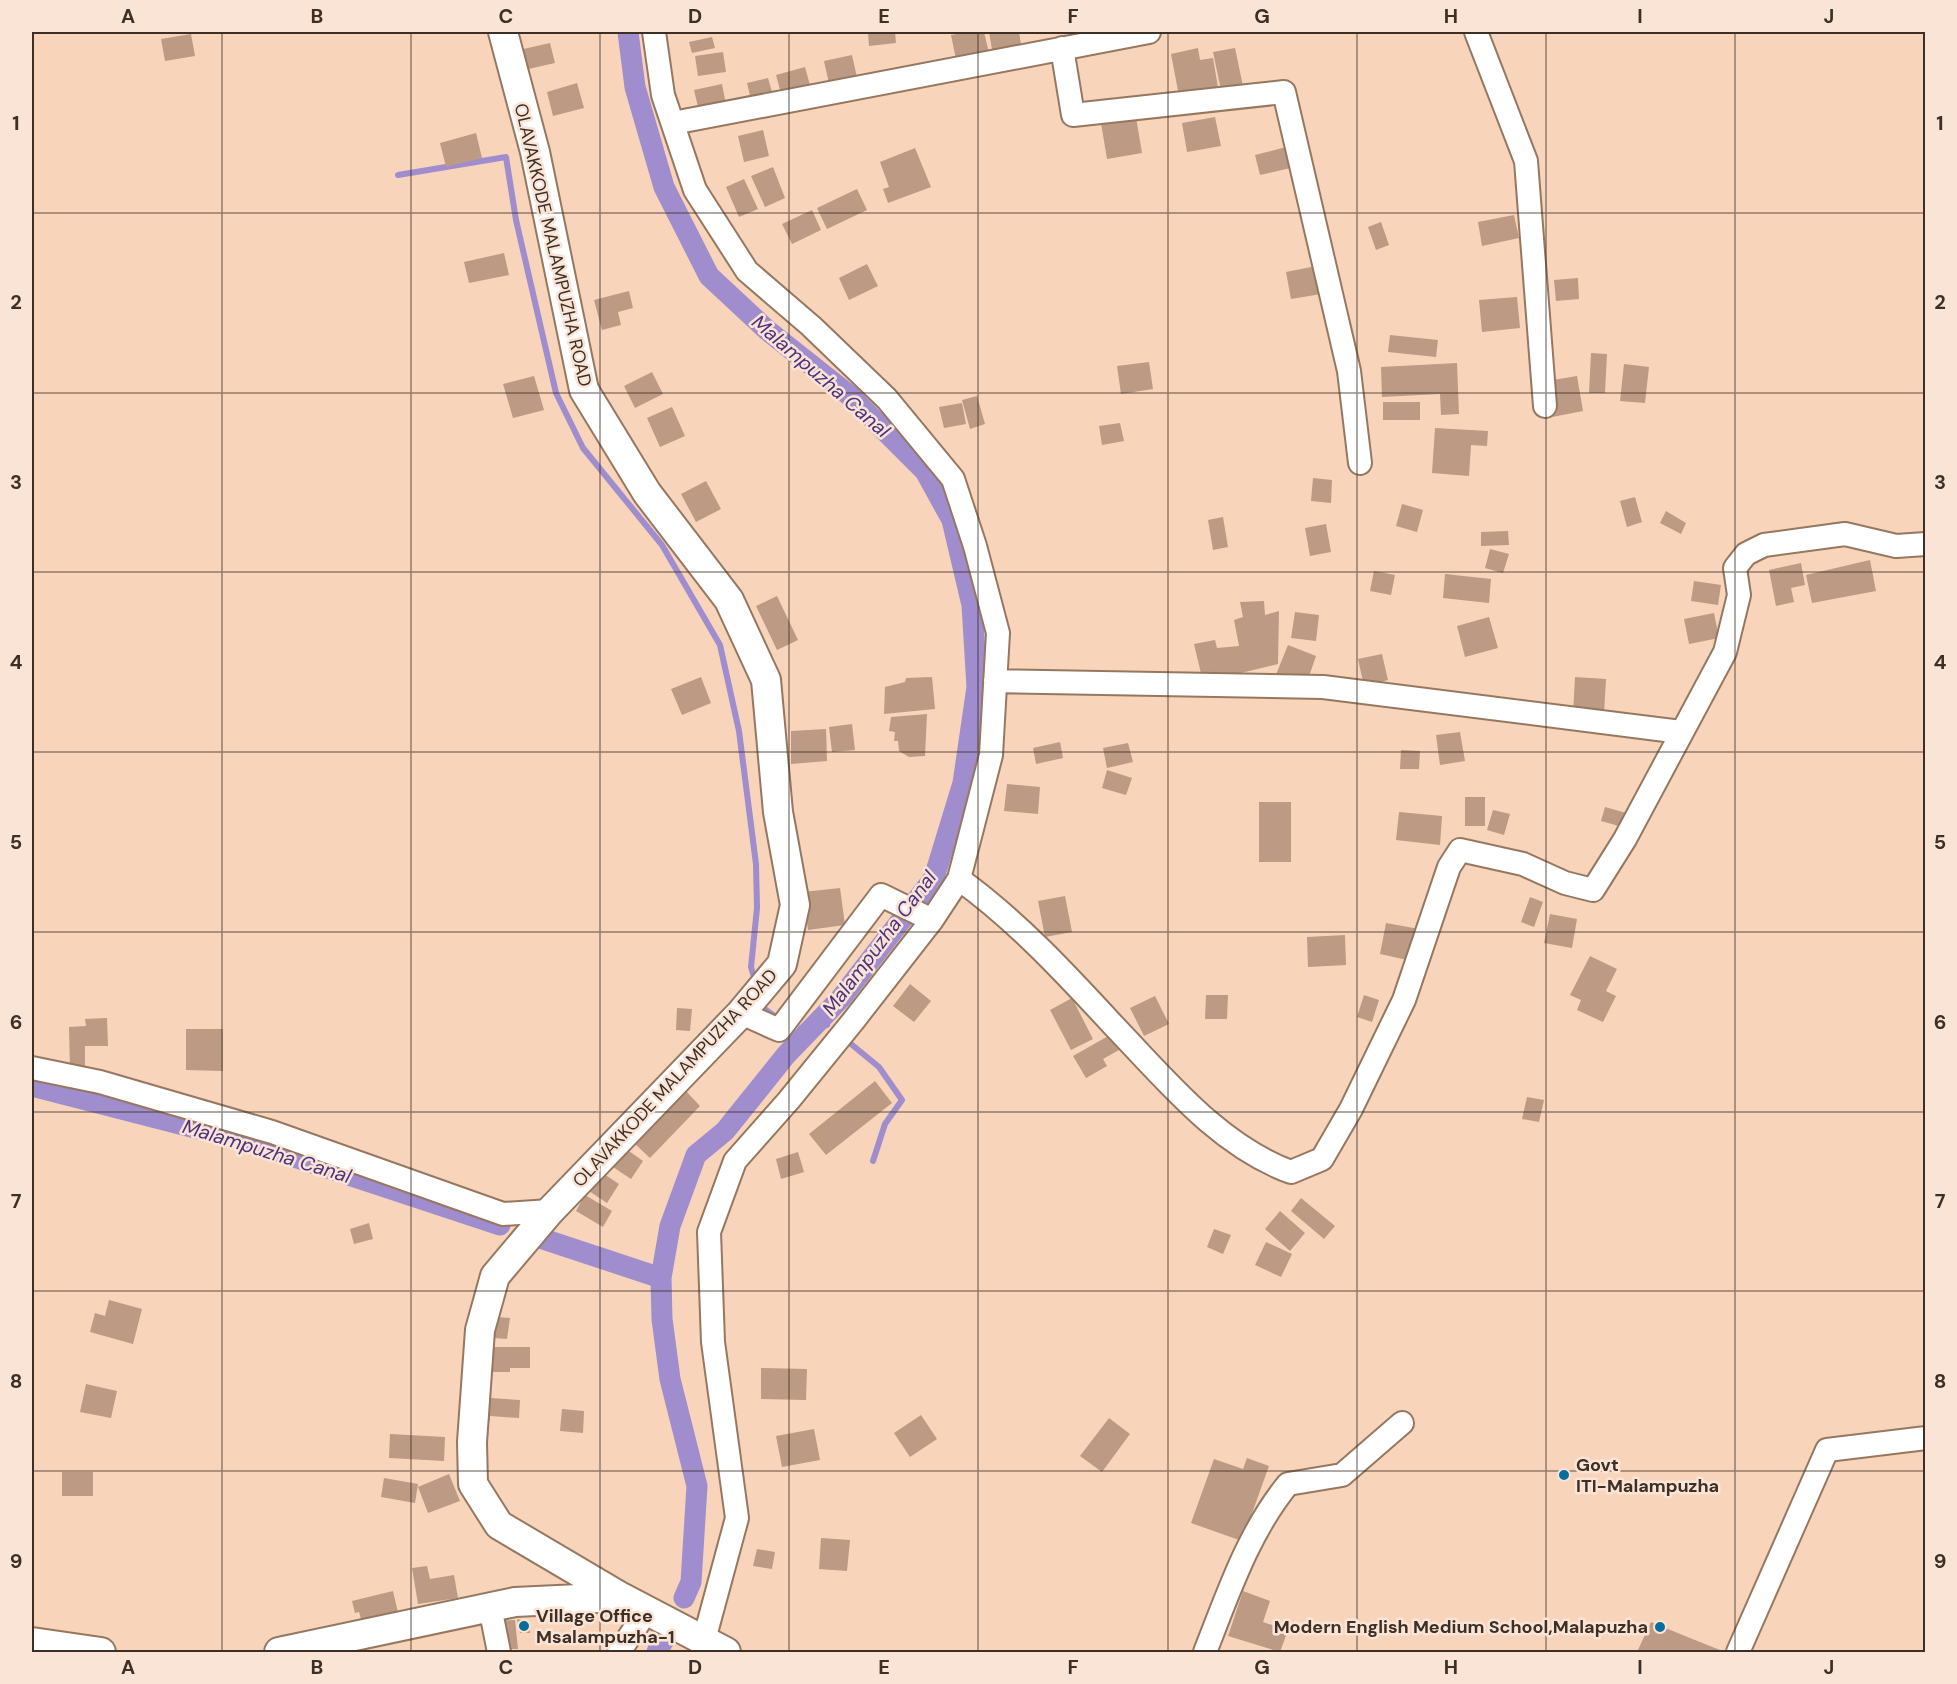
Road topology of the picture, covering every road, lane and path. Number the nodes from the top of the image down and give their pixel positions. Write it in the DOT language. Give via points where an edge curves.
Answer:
graph roads {
  1 [pos="503,32"];
  2 [pos="654,32"];
  3 [pos="1149,32"];
  4 [pos="1476,32"];
  5 [pos="1062,48"];
  6 [pos="673,123"];
  7 [pos="1545,406"];
  8 [pos="1360,463"];
  9 [pos="1926,543"];
  10 [pos="995,681"];
  11 [pos="1681,732"];
  12 [pos="959,879"];
  13 [pos="932,920"];
  14 [pos="741,1013"];
  15 [pos="32,1068"];
  16 [pos="550,1211"];
  17 [pos="1402,1423"];
  18 [pos="1926,1438"];
  19 [pos="621,1597"];
  20 [pos="490,1607"];
  21 [pos="648,1609"];
  22 [pos="32,1642"];
  23 [pos="715,1646"];
  24 [pos="101,1653"];
  25 [pos="279,1653"];
  26 [pos="499,1653"];
  27 [pos="619,1653"];
  28 [pos="1205,1653"];
  29 [pos="1737,1653"];
  1 -- 14 [label="main road, OLAVAKKODE MALAMPUZHA ROAD" via="535,152 584,390 647,493 729,600 766,680 778,812 795,905 782,964"];
  2 -- 6 [label="street" via="663,95"];
  3 -- 5 [label="street"];
  4 -- 7 [label="street" via="1526,161"];
  5 -- 6 [label="street"];
  5 -- 8 [label="street" via="1073,115 1284,92 1350,371"];
  6 -- 10 [label="street" via="695,190 747,271 887,399 953,479 998,633"];
  9 -- 11 [label="street" via="1896,546 1845,534 1764,545 1746,554 1735,568 1739,595 1725,652"];
  10 -- 11 [label="street" via="1323,687"];
  10 -- 12 [label="street" via="991,755"];
  11 -- 12 [label="street" via="1625,839 1593,890 1565,883 1523,864 1460,850 1449,867 1404,1000 1352,1109 1322,1159 1291,1172 1268,1164 1227,1136 1169,1085 1046,956 988,900"];
  12 -- 13 [label="street"];
  13 -- 14 [label="street" via="880,895 778,1030"];
  13 -- 23 [label="street" via="789,1100 735,1161 709,1233 713,1342 737,1518"];
  14 -- 16 [label="main road, OLAVAKKODE MALAMPUZHA ROAD"];
  15 -- 16 [label="street" via="100,1082 272,1132 503,1214"];
  16 -- 19 [label="main road, OLAVAKKODE MALAMPUZHA ROAD" via="495,1276 480,1330 473,1484 499,1525"];
  17 -- 28 [label="street" via="1342,1475 1288,1484 1238,1568"];
  18 -- 29 [label="street" via="1827,1450"];
  19 -- 20 [label="main road" via="515,1602"];
  19 -- 21 [label="main road, OLAVAKKODE MALAMPUZHA ROAD"];
  20 -- 25 [label="main road"];
  20 -- 26 [label="street"];
  21 -- 23 [label="main road, OLAVAKKODE MALAMPUZHA ROAD"];
  21 -- 27 [label="street"];
  22 -- 24 [label="main road"];
}
